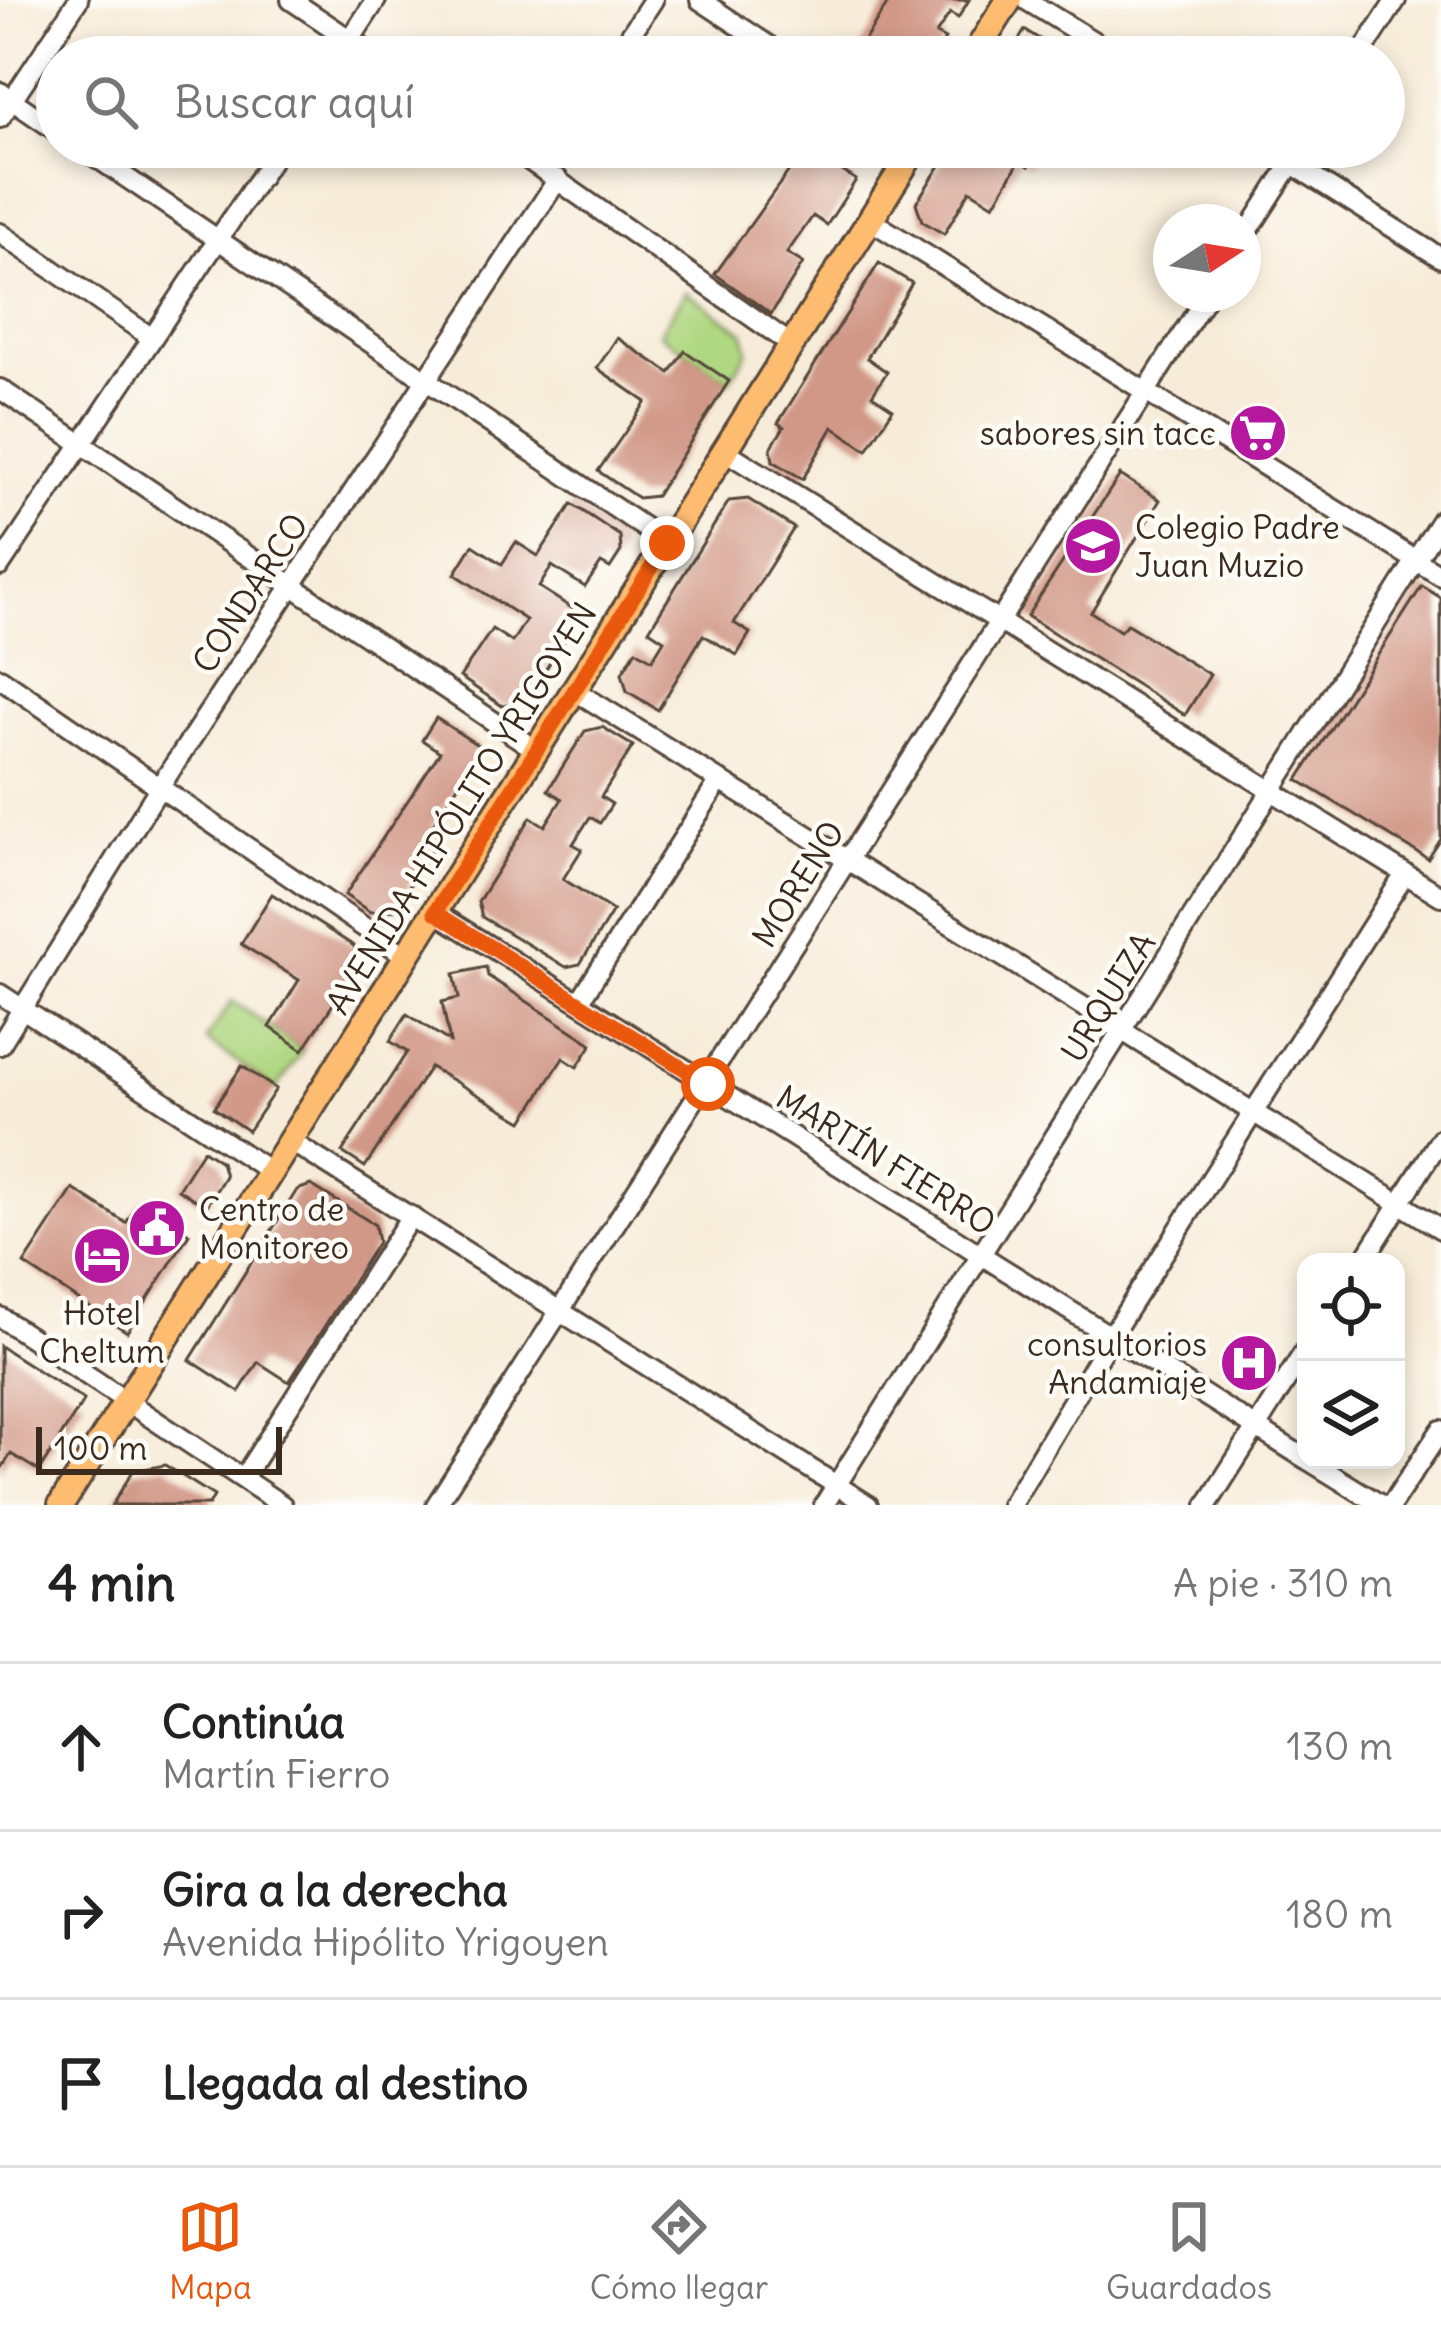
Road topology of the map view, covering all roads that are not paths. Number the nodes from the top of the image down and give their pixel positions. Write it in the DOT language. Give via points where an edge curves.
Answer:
graph roads {
  1 [pos="78,0"];
  2 [pos="291,0"];
  3 [pos="376,0"];
  4 [pos="653,0"];
  5 [pos="700,0"];
  6 [pos="1009,0"];
  7 [pos="1026,0"];
  8 [pos="1396,0"];
  9 [pos="51,36"];
  10 [pos="344,36"];
  11 [pos="353,36"];
  12 [pos="630,36"];
  13 [pos="754,36"];
  14 [pos="986,36"];
  15 [pos="1085,36"];
  16 [pos="1373,36"];
  17 [pos="36,56"];
  18 [pos="6,96"];
  19 [pos="36,116"];
  20 [pos="0,118"];
  21 [pos="112,168"];
  22 [pos="266,168"];
  23 [pos="541,168"];
  24 [pos="552,168"];
  25 [pos="903,168"];
  26 [pos="1289,168"];
  27 [pos="1315,168"];
  28 [pos="550,174"];
  29 [pos="1261,211"];
  30 [pos="870,220"];
  31 [pos="0,233"];
  32 [pos="219,241"];
  33 [pos="1441,258"];
  34 [pos="1197,312"];
  35 [pos="152,338"];
  36 [pos="792,344"];
  37 [pos="424,379"];
  38 [pos="0,389"];
  39 [pos="1146,392"];
  40 [pos="81,444"];
  41 [pos="725,451"];
  42 [pos="1441,520"];
  43 [pos="667,543"];
  44 [pos="1415,560"];
  45 [pos="0,566"];
  46 [pos="1441,576"];
  47 [pos="292,586"];
  48 [pos="999,622"];
  49 [pos="0,678"];
  50 [pos="574,690"];
  51 [pos="536,750"];
  52 [pos="720,780"];
  53 [pos="159,788"];
  54 [pos="1273,791"];
  55 [pos="849,859"];
  56 [pos="1405,874"];
  57 [pos="1441,896"];
  58 [pos="435,912"];
  59 [pos="406,956"];
  60 [pos="0,994"];
  61 [pos="579,1002"];
  62 [pos="22,1009"];
  63 [pos="1125,1028"];
  64 [pos="0,1045"];
  65 [pos="708,1084"];
  66 [pos="1258,1112"];
  67 [pos="1441,1138"];
  68 [pos="290,1142"];
  69 [pos="271,1172"];
  70 [pos="1401,1204"];
  71 [pos="411,1216"];
  72 [pos="1441,1228"];
  73 [pos="1369,1253"];
  74 [pos="979,1254"];
  75 [pos="561,1309"];
  76 [pos="0,1317"];
  77 [pos="1111,1336"];
  78 [pos="1298,1361"];
  79 [pos="128,1400"];
  80 [pos="1255,1427"];
  81 [pos="1441,1430"];
  82 [pos="1297,1454"];
  83 [pos="1322,1469"];
  84 [pos="243,1478"];
  85 [pos="837,1485"];
  86 [pos="61,1505"];
  87 [pos="282,1505"];
  88 [pos="436,1505"];
  89 [pos="824,1505"];
  90 [pos="868,1505"];
  91 [pos="1011,1505"];
  92 [pos="1207,1505"];
  93 [pos="1381,1505"];
  94 [pos="1391,1505"];
  1 -- 9 [label="street"];
  2 -- 10 [label="street"];
  3 -- 11 [label="street"];
  4 -- 12 [label="street"];
  5 -- 13 [label="street"];
  6 -- 14 [label="main road"];
  7 -- 15 [label="street"];
  8 -- 16 [label="street"];
  17 -- 18 [label="street"];
  18 -- 19 [label="street"];
  18 -- 20 [label="street"];
  21 -- 32 [label="street"];
  22 -- 32 [label="street"];
  23 -- 28 [label="street"];
  24 -- 28 [label="street, CONDARCO"];
  25 -- 30 [label="main road, AVENIDA HIPÓLITO YRIGOYEN"];
  26 -- 29 [label="street"];
  27 -- 33 [label="street"];
  28 -- 36 [label="street"];
  28 -- 37 [label="street, CONDARCO"];
  30 -- 36 [label="main road, AVENIDA HIPÓLITO YRIGOYEN"];
  30 -- 39 [label="street"];
  31 -- 35 [label="street"];
  32 -- 35 [label="street"];
  32 -- 37 [label="street"];
  34 -- 39 [label="street, MORENO"];
  35 -- 40 [label="street"];
  36 -- 41 [label="main road, AVENIDA HIPÓLITO YRIGOYEN"];
  37 -- 43 [label="street"];
  37 -- 47 [label="street, CONDARCO"];
  38 -- 40 [label="street"];
  39 -- 44 [label="street"];
  39 -- 48 [label="street, MORENO"];
  40 -- 45 [label="street"];
  40 -- 47 [label="street"];
  41 -- 43 [label="main road, AVENIDA HIPÓLITO YRIGOYEN"];
  41 -- 48 [label="street"];
  42 -- 44 [label="street, URQUIZA"];
  43 -- 50 [label="main road, AVENIDA HIPÓLITO YRIGOYEN"];
  44 -- 46 [label="street"];
  44 -- 54 [label="street, URQUIZA"];
  47 -- 51 [label="street"];
  47 -- 53 [label="street, CONDARCO"];
  48 -- 54 [label="street"];
  48 -- 55 [label="street, MORENO"];
  49 -- 53 [label="street"];
  50 -- 51 [label="main road, AVENIDA HIPÓLITO YRIGOYEN"];
  50 -- 52 [label="street"];
  51 -- 58 [label="main road, AVENIDA HIPÓLITO YRIGOYEN"];
  52 -- 55 [label="street"];
  52 -- 61 [label="street"];
  53 -- 59 [label="street"];
  53 -- 62 [label="street, CONDARCO"];
  54 -- 56 [label="street"];
  54 -- 63 [label="street, URQUIZA"];
  55 -- 63 [label="street"];
  55 -- 65 [label="street, MORENO"];
  56 -- 57 [label="street"];
  56 -- 66 [label="street"];
  58 -- 59 [label="main road, AVENIDA HIPÓLITO YRIGOYEN"];
  58 -- 61 [label="street, MARTÍN FIERRO"];
  59 -- 68 [label="main road, AVENIDA HIPÓLITO YRIGOYEN"];
  60 -- 62 [label="street"];
  61 -- 65 [label="street, MARTÍN FIERRO"];
  62 -- 64 [label="street, CONDARCO"];
  62 -- 69 [label="street"];
  63 -- 66 [label="street"];
  63 -- 74 [label="street, URQUIZA"];
  65 -- 74 [label="street, MARTÍN FIERRO"];
  65 -- 75 [label="street, MORENO"];
  66 -- 70 [label="street"];
  66 -- 77 [label="street"];
  67 -- 70 [label="street"];
  68 -- 69 [label="main road, AVENIDA HIPÓLITO YRIGOYEN"];
  68 -- 71 [label="street"];
  69 -- 79 [label="main road, AVENIDA HIPÓLITO YRIGOYEN"];
  70 -- 72 [label="street"];
  70 -- 73 [label="street"];
  71 -- 75 [label="street"];
  71 -- 84 [label="street"];
  74 -- 77 [label="street, MARTÍN FIERRO"];
  74 -- 85 [label="street, URQUIZA"];
  75 -- 85 [label="street"];
  75 -- 88 [label="street, MORENO"];
  76 -- 79 [label="street"];
  77 -- 80 [label="street, MARTÍN FIERRO"];
  77 -- 91 [label="street"];
  78 -- 80 [label="street"];
  79 -- 84 [label="street"];
  79 -- 86 [label="main road, AVENIDA HIPÓLITO YRIGOYEN"];
  80 -- 82 [label="street, MARTÍN FIERRO"];
  80 -- 92 [label="street"];
  81 -- 94 [label="street"];
  83 -- 93 [label="street, MARTÍN FIERRO"];
  84 -- 87 [label="street"];
  85 -- 89 [label="street, URQUIZA"];
  85 -- 90 [label="street"];
}
